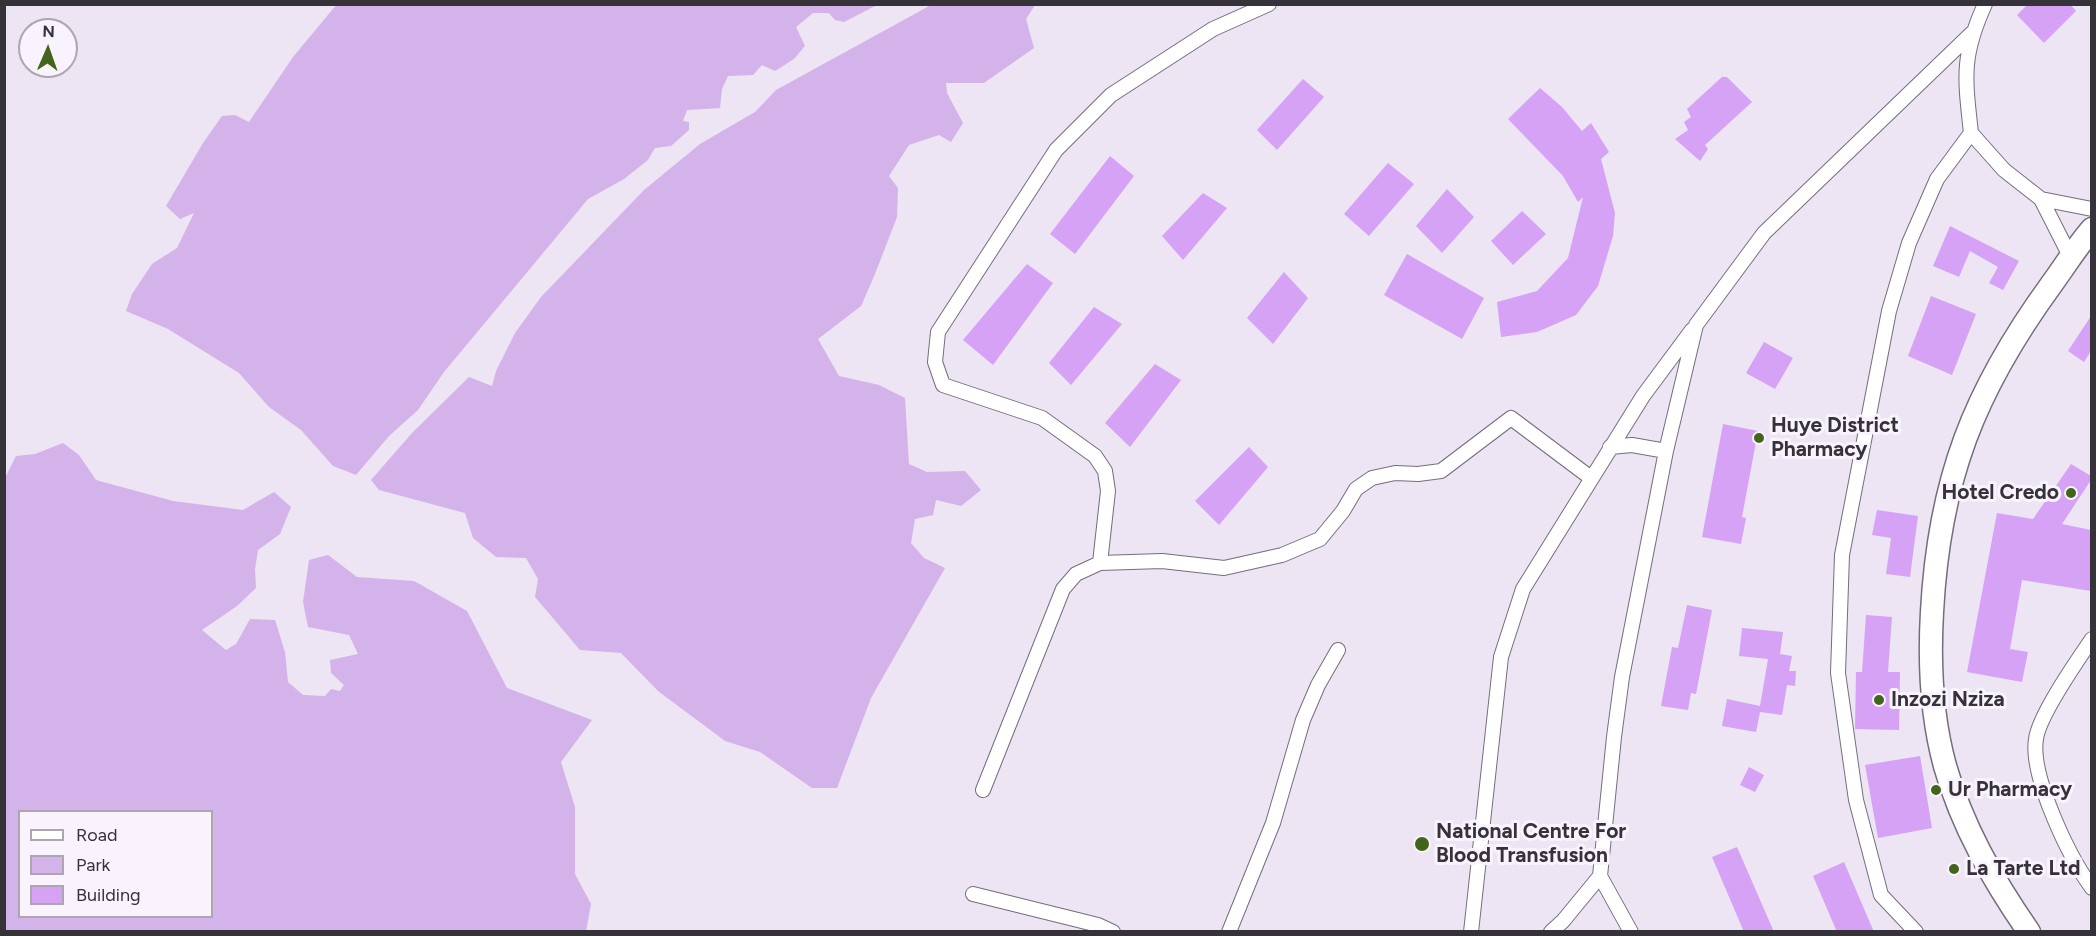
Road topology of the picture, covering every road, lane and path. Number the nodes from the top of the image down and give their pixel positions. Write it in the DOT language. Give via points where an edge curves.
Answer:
graph roads {
  1 [pos="1269,4"];
  2 [pos="1985,4"];
  3 [pos="1972,33"];
  4 [pos="1971,133"];
  5 [pos="2041,199"];
  6 [pos="2091,209"];
  7 [pos="2090,233"];
  8 [pos="2071,258"];
  9 [pos="1696,325"];
  10 [pos="1610,447"];
  11 [pos="1666,451"];
  12 [pos="1591,478"];
  13 [pos="1100,563"];
  14 [pos="2091,639"];
  15 [pos="1338,650"];
  16 [pos="982,790"];
  17 [pos="1600,876"];
  18 [pos="2091,888"];
  19 [pos="973,894"];
  20 [pos="1562,926"];
  21 [pos="1113,932"];
  22 [pos="1229,932"];
  23 [pos="1471,932"];
  24 [pos="1551,932"];
  25 [pos="1631,932"];
  26 [pos="1916,932"];
  27 [pos="2029,932"];
  1 -- 13 [label="street" via="1213,29 1110,95 1056,150 938,332 934,362 943,385 1042,418 1095,456 1105,471 1108,491"];
  2 -- 3 [label="street"];
  3 -- 4 [label="street" via="1964,73"];
  3 -- 9 [label="street" via="1764,233"];
  4 -- 5 [label="street" via="2004,170"];
  4 -- 26 [label="street" via="1937,179 1909,243 1889,311 1842,555 1838,673 1856,800 1881,896"];
  5 -- 6 [label="street"];
  5 -- 8 [label="street"];
  7 -- 8 [label="highway"];
  8 -- 27 [label="highway" via="2003,355 1975,412 1951,479 1939,529 1933,581 1930,682 1945,765 1980,854"];
  9 -- 10 [label="street"];
  9 -- 11 [label="street"];
  10 -- 11 [label="street" via="1632,445"];
  10 -- 12 [label="street"];
  11 -- 17 [label="street" via="1622,677"];
  12 -- 13 [label="street" via="1510,418 1441,471 1372,478 1356,489 1320,539 1282,555 1224,568 1162,561"];
  12 -- 23 [label="street" via="1522,589 1501,657"];
  13 -- 16 [label="street" via="1076,574 1063,589"];
  14 -- 18 [label="street" via="2044,718 2036,738 2036,770"];
  15 -- 22 [label="street" via="1303,720 1273,824"];
  17 -- 20 [label="street"];
  17 -- 25 [label="street"];
  19 -- 21 [label="street"];
  20 -- 24 [label="street"];
}
